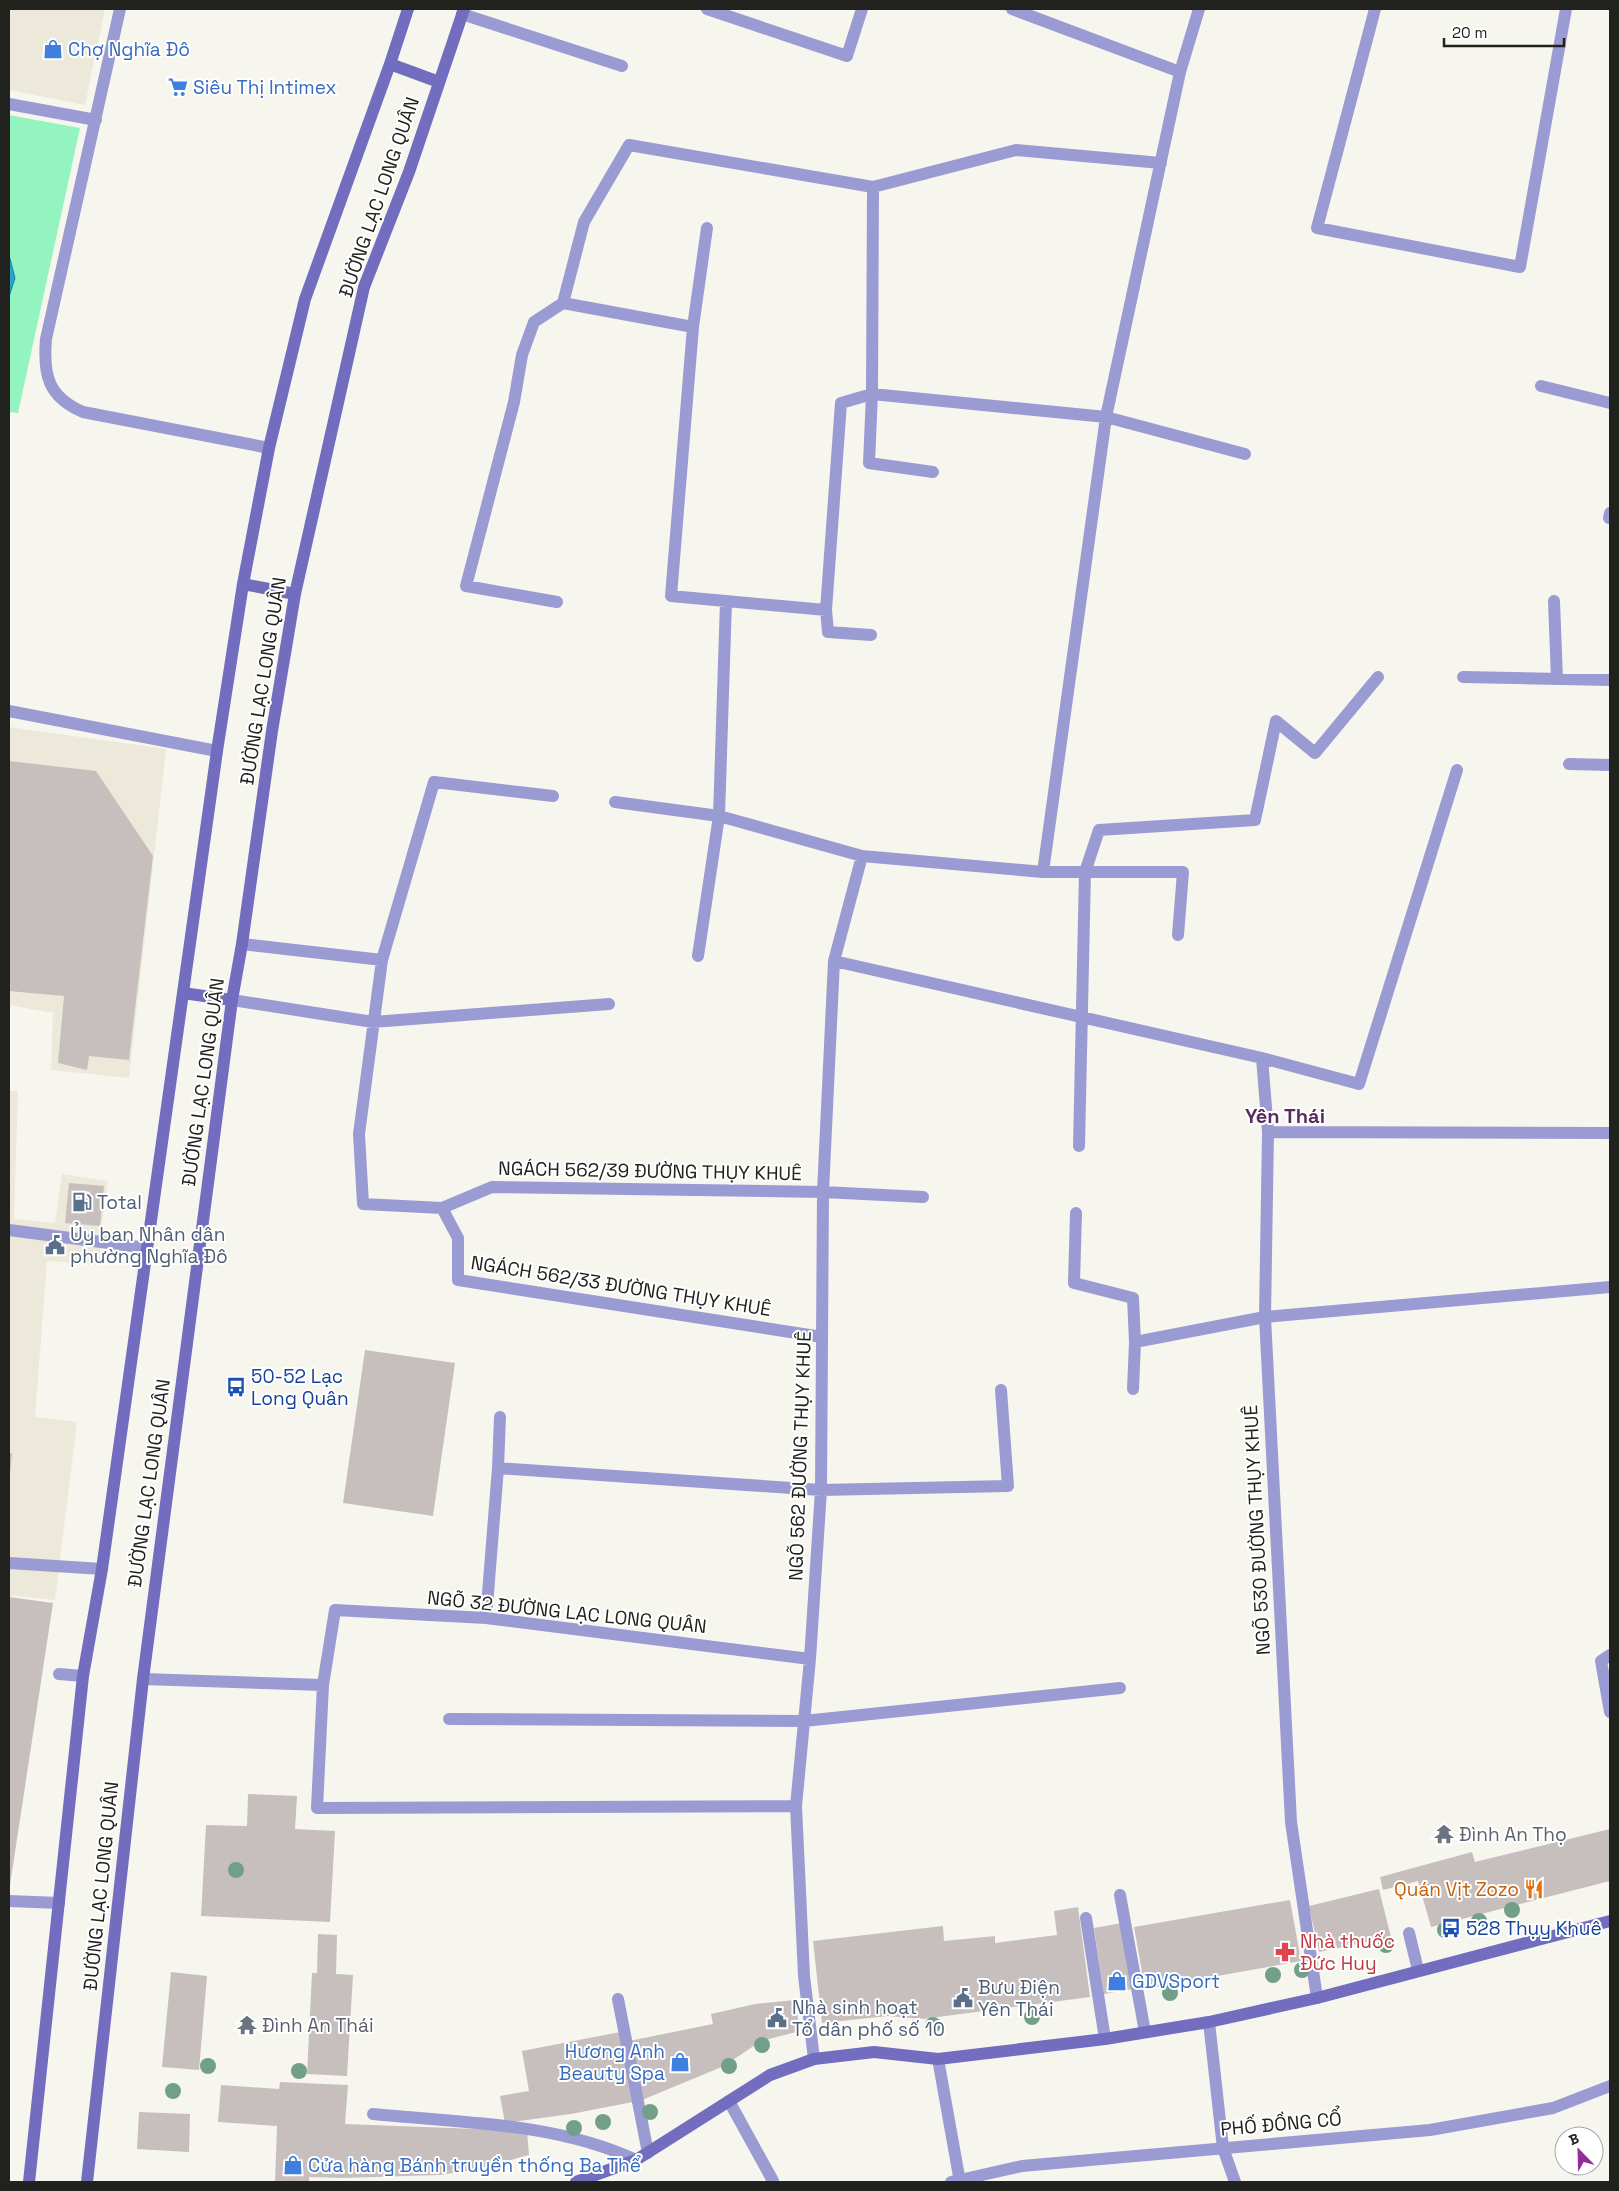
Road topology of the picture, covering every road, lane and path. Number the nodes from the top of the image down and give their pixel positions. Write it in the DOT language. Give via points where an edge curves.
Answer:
graph roads {
  1 [pos="120,9"];
  2 [pos="408,9"];
  3 [pos="707,9"];
  4 [pos="862,9"];
  5 [pos="1012,9"];
  6 [pos="1199,9"];
  7 [pos="1374,9"];
  8 [pos="1566,9"];
  9 [pos="463,12"];
  10 [pos="390,64"];
  11 [pos="622,66"];
  12 [pos="1180,72"];
  13 [pos="439,82"];
  14 [pos="9,104"];
  15 [pos="96,120"];
  16 [pos="1161,163"];
  17 [pos="874,187"];
  18 [pos="707,228"];
  19 [pos="563,304"];
  20 [pos="693,327"];
  21 [pos="1541,386"];
  22 [pos="872,394"];
  23 [pos="1610,403"];
  24 [pos="1106,417"];
  25 [pos="268,448"];
  26 [pos="1245,454"];
  27 [pos="933,472"];
  28 [pos="243,584"];
  29 [pos="295,594"];
  30 [pos="726,601"];
  31 [pos="1554,601"];
  32 [pos="557,602"];
  33 [pos="826,610"];
  34 [pos="870,634"];
  35 [pos="1463,677"];
  36 [pos="1378,678"];
  37 [pos="1557,679"];
  38 [pos="1610,680"];
  39 [pos="9,711"];
  40 [pos="216,751"];
  41 [pos="1569,764"];
  42 [pos="1610,765"];
  43 [pos="1457,770"];
  44 [pos="552,796"];
  45 [pos="615,802"];
  46 [pos="719,816"];
  47 [pos="862,856"];
  48 [pos="1043,872"];
  49 [pos="1085,872"];
  50 [pos="1178,935"];
  51 [pos="242,944"];
  52 [pos="698,956"];
  53 [pos="382,960"];
  54 [pos="834,961"];
  55 [pos="183,993"];
  56 [pos="232,1000"];
  57 [pos="609,1004"];
  58 [pos="1081,1016"];
  59 [pos="373,1022"];
  60 [pos="1262,1058"];
  61 [pos="1268,1132"];
  62 [pos="1610,1133"];
  63 [pos="1079,1146"];
  64 [pos="823,1192"];
  65 [pos="923,1197"];
  66 [pos="442,1208"];
  67 [pos="1076,1213"];
  68 [pos="9,1230"];
  69 [pos="146,1248"];
  70 [pos="1610,1287"];
  71 [pos="1265,1317"];
  72 [pos="822,1337"];
  73 [pos="1135,1342"];
  74 [pos="1133,1389"];
  75 [pos="1001,1390"];
  76 [pos="500,1417"];
  77 [pos="498,1468"];
  78 [pos="821,1490"];
  79 [pos="9,1563"];
  80 [pos="102,1569"];
  81 [pos="486,1618"];
  82 [pos="1610,1655"];
  83 [pos="810,1659"];
  84 [pos="59,1674"];
  85 [pos="83,1676"];
  86 [pos="142,1679"];
  87 [pos="323,1685"];
  88 [pos="1120,1688"];
  89 [pos="1610,1712"];
  90 [pos="449,1720"];
  91 [pos="804,1721"];
  92 [pos="796,1806"];
  93 [pos="1120,1895"];
  94 [pos="9,1900"];
  95 [pos="59,1903"];
  96 [pos="1086,1918"];
  97 [pos="1610,1921"];
  98 [pos="1409,1933"];
  99 [pos="1418,1970"];
  100 [pos="1318,1998"];
  101 [pos="618,2000"];
  102 [pos="1209,2022"];
  103 [pos="1145,2032"];
  104 [pos="1105,2039"];
  105 [pos="814,2059"];
  106 [pos="938,2059"];
  107 [pos="1610,2086"];
  108 [pos="729,2101"];
  109 [pos="373,2114"];
  110 [pos="1223,2148"];
  111 [pos="648,2153"];
  112 [pos="636,2160"];
  113 [pos="773,2180"];
  114 [pos="957,2181"];
  115 [pos="29,2182"];
  116 [pos="87,2182"];
  117 [pos="576,2182"];
  118 [pos="1235,2182"];
  1 -- 15 [label="street"];
  2 -- 10 [label="main road, ĐƯỜNG LẠC LONG QUÂN"];
  3 -- 4 [label="street" via="847,56"];
  5 -- 12 [label="street"];
  6 -- 12 [label="street"];
  7 -- 8 [label="street" via="1317,228 1520,267"];
  9 -- 11 [label="street"];
  9 -- 13 [label="main road, ĐƯỜNG LẠC LONG QUÂN"];
  10 -- 13 [label="main road"];
  10 -- 25 [label="main road, ĐƯỜNG LẠC LONG QUÂN" via="306,299"];
  12 -- 16 [label="street"];
  13 -- 29 [label="main road, ĐƯỜNG LẠC LONG QUÂN" via="409,172 364,287"];
  14 -- 15 [label="street"];
  15 -- 25 [label="street" via="46,339 44,360 48,379 57,396 68,406 83,412"];
  16 -- 17 [label="street" via="1016,150"];
  16 -- 24 [label="street"];
  17 -- 19 [label="street" via="629,145 584,222"];
  17 -- 22 [label="street"];
  18 -- 20 [label="street"];
  19 -- 20 [label="street"];
  19 -- 32 [label="street" via="534,322 522,356 514,402 466,586"];
  20 -- 30 [label="street" via="671,596"];
  21 -- 23 [label="street"];
  22 -- 24 [label="street"];
  22 -- 27 [label="street" via="869,464"];
  22 -- 33 [label="street" via="841,403"];
  24 -- 26 [label="street"];
  24 -- 48 [label="street"];
  25 -- 28 [label="main road, ĐƯỜNG LẠC LONG QUÂN"];
  28 -- 29 [label="main road"];
  28 -- 40 [label="main road, ĐƯỜNG LẠC LONG QUÂN"];
  29 -- 51 [label="main road, ĐƯỜNG LẠC LONG QUÂN"];
  30 -- 33 [label="street"];
  30 -- 46 [label="street"];
  31 -- 37 [label="street"];
  33 -- 34 [label="street" via="828,632"];
  35 -- 37 [label="street"];
  36 -- 49 [label="street" via="1315,752 1276,721 1255,820 1099,830"];
  37 -- 38 [label="street"];
  39 -- 40 [label="street"];
  40 -- 55 [label="main road, ĐƯỜNG LẠC LONG QUÂN"];
  41 -- 42 [label="street"];
  43 -- 60 [label="street" via="1359,1084"];
  44 -- 53 [label="street" via="434,782"];
  45 -- 46 [label="street"];
  46 -- 47 [label="street"];
  46 -- 52 [label="street"];
  47 -- 48 [label="street"];
  47 -- 54 [label="street, NGÕ 562 ĐƯỜNG THỤY KHUÊ"];
  48 -- 49 [label="street"];
  49 -- 50 [label="street" via="1183,872"];
  49 -- 58 [label="street"];
  51 -- 53 [label="street"];
  51 -- 56 [label="main road, ĐƯỜNG LẠC LONG QUÂN"];
  53 -- 59 [label="street"];
  54 -- 58 [label="street"];
  54 -- 64 [label="street, NGÕ 562 ĐƯỜNG THỤY KHUÊ"];
  55 -- 56 [label="main road"];
  55 -- 69 [label="main road, ĐƯỜNG LẠC LONG QUÂN"];
  56 -- 59 [label="street"];
  56 -- 86 [label="main road, ĐƯỜNG LẠC LONG QUÂN"];
  57 -- 59 [label="street"];
  58 -- 60 [label="street"];
  58 -- 63 [label="street"];
  59 -- 66 [label="street, NGÁCH 562/39 ĐƯỜNG THỤY KHUÊ" via="359,1134 363,1204"];
  60 -- 61 [label="street, NGÕ 530 ĐƯỜNG THỤY KHUÊ"];
  61 -- 62 [label="street"];
  61 -- 71 [label="street, NGÕ 530 ĐƯỜNG THỤY KHUÊ"];
  64 -- 65 [label="street, NGÁCH 562/39 ĐƯỜNG THỤY KHUÊ"];
  64 -- 66 [label="street, NGÁCH 562/39 ĐƯỜNG THỤY KHUÊ" via="492,1187"];
  64 -- 72 [label="street, NGÕ 562 ĐƯỜNG THỤY KHUÊ"];
  66 -- 72 [label="street, NGÁCH 562/33 ĐƯỜNG THỤY KHUÊ" via="458,1238 458,1280"];
  67 -- 73 [label="street" via="1074,1283 1132,1298"];
  68 -- 69 [label="street"];
  69 -- 80 [label="main road, ĐƯỜNG LẠC LONG QUÂN"];
  70 -- 71 [label="street"];
  71 -- 73 [label="street"];
  71 -- 100 [label="street, NGÕ 530 ĐƯỜNG THỤY KHUÊ" via="1291,1822"];
  72 -- 78 [label="street, NGÕ 562 ĐƯỜNG THỤY KHUÊ"];
  73 -- 74 [label="street"];
  75 -- 78 [label="street" via="1008,1486"];
  76 -- 77 [label="street"];
  77 -- 78 [label="street"];
  77 -- 81 [label="street"];
  78 -- 83 [label="street, NGÕ 562 ĐƯỜNG THỤY KHUÊ"];
  79 -- 80 [label="street"];
  80 -- 85 [label="main road, ĐƯỜNG LẠC LONG QUÂN"];
  81 -- 83 [label="street, NGÕ 32 ĐƯỜNG LẠC LONG QUÂN"];
  81 -- 87 [label="street, NGÕ 32 ĐƯỜNG LẠC LONG QUÂN" via="335,1610"];
  82 -- 89 [label="street" via="1601,1661"];
  83 -- 91 [label="street, NGÕ 562 ĐƯỜNG THỤY KHUÊ"];
  84 -- 85 [label="street"];
  85 -- 95 [label="main road, ĐƯỜNG LẠC LONG QUÂN"];
  86 -- 87 [label="street"];
  86 -- 116 [label="main road, ĐƯỜNG LẠC LONG QUÂN"];
  87 -- 92 [label="street" via="317,1808"];
  88 -- 91 [label="street"];
  90 -- 91 [label="street"];
  91 -- 92 [label="street, NGÕ 562 ĐƯỜNG THỤY KHUÊ"];
  92 -- 105 [label="street, NGÕ 562 ĐƯỜNG THỤY KHUÊ" via="804,1976"];
  93 -- 103 [label="street"];
  94 -- 95 [label="street"];
  95 -- 115 [label="main road, ĐƯỜNG LẠC LONG QUÂN"];
  96 -- 104 [label="street"];
  97 -- 99 [label="main road"];
  98 -- 99 [label="street"];
  99 -- 100 [label="main road"];
  100 -- 102 [label="main road"];
  101 -- 111 [label="street"];
  102 -- 103 [label="main road"];
  102 -- 110 [label="street"];
  103 -- 104 [label="main road"];
  104 -- 106 [label="main road"];
  105 -- 106 [label="main road" via="874,2052"];
  105 -- 108 [label="main road" via="770,2075"];
  106 -- 114 [label="street"];
  107 -- 110 [label="street, PHỐ ĐỒNG CỔ" via="1553,2108 1430,2130"];
  108 -- 111 [label="main road"];
  108 -- 113 [label="street"];
  109 -- 112 [label="street" via="525,2128 605,2146"];
  110 -- 114 [label="street, PHỐ ĐỒNG CỔ" via="1022,2166"];
  110 -- 118 [label="street"];
  111 -- 112 [label="main road"];
  112 -- 117 [label="main road"];
}
